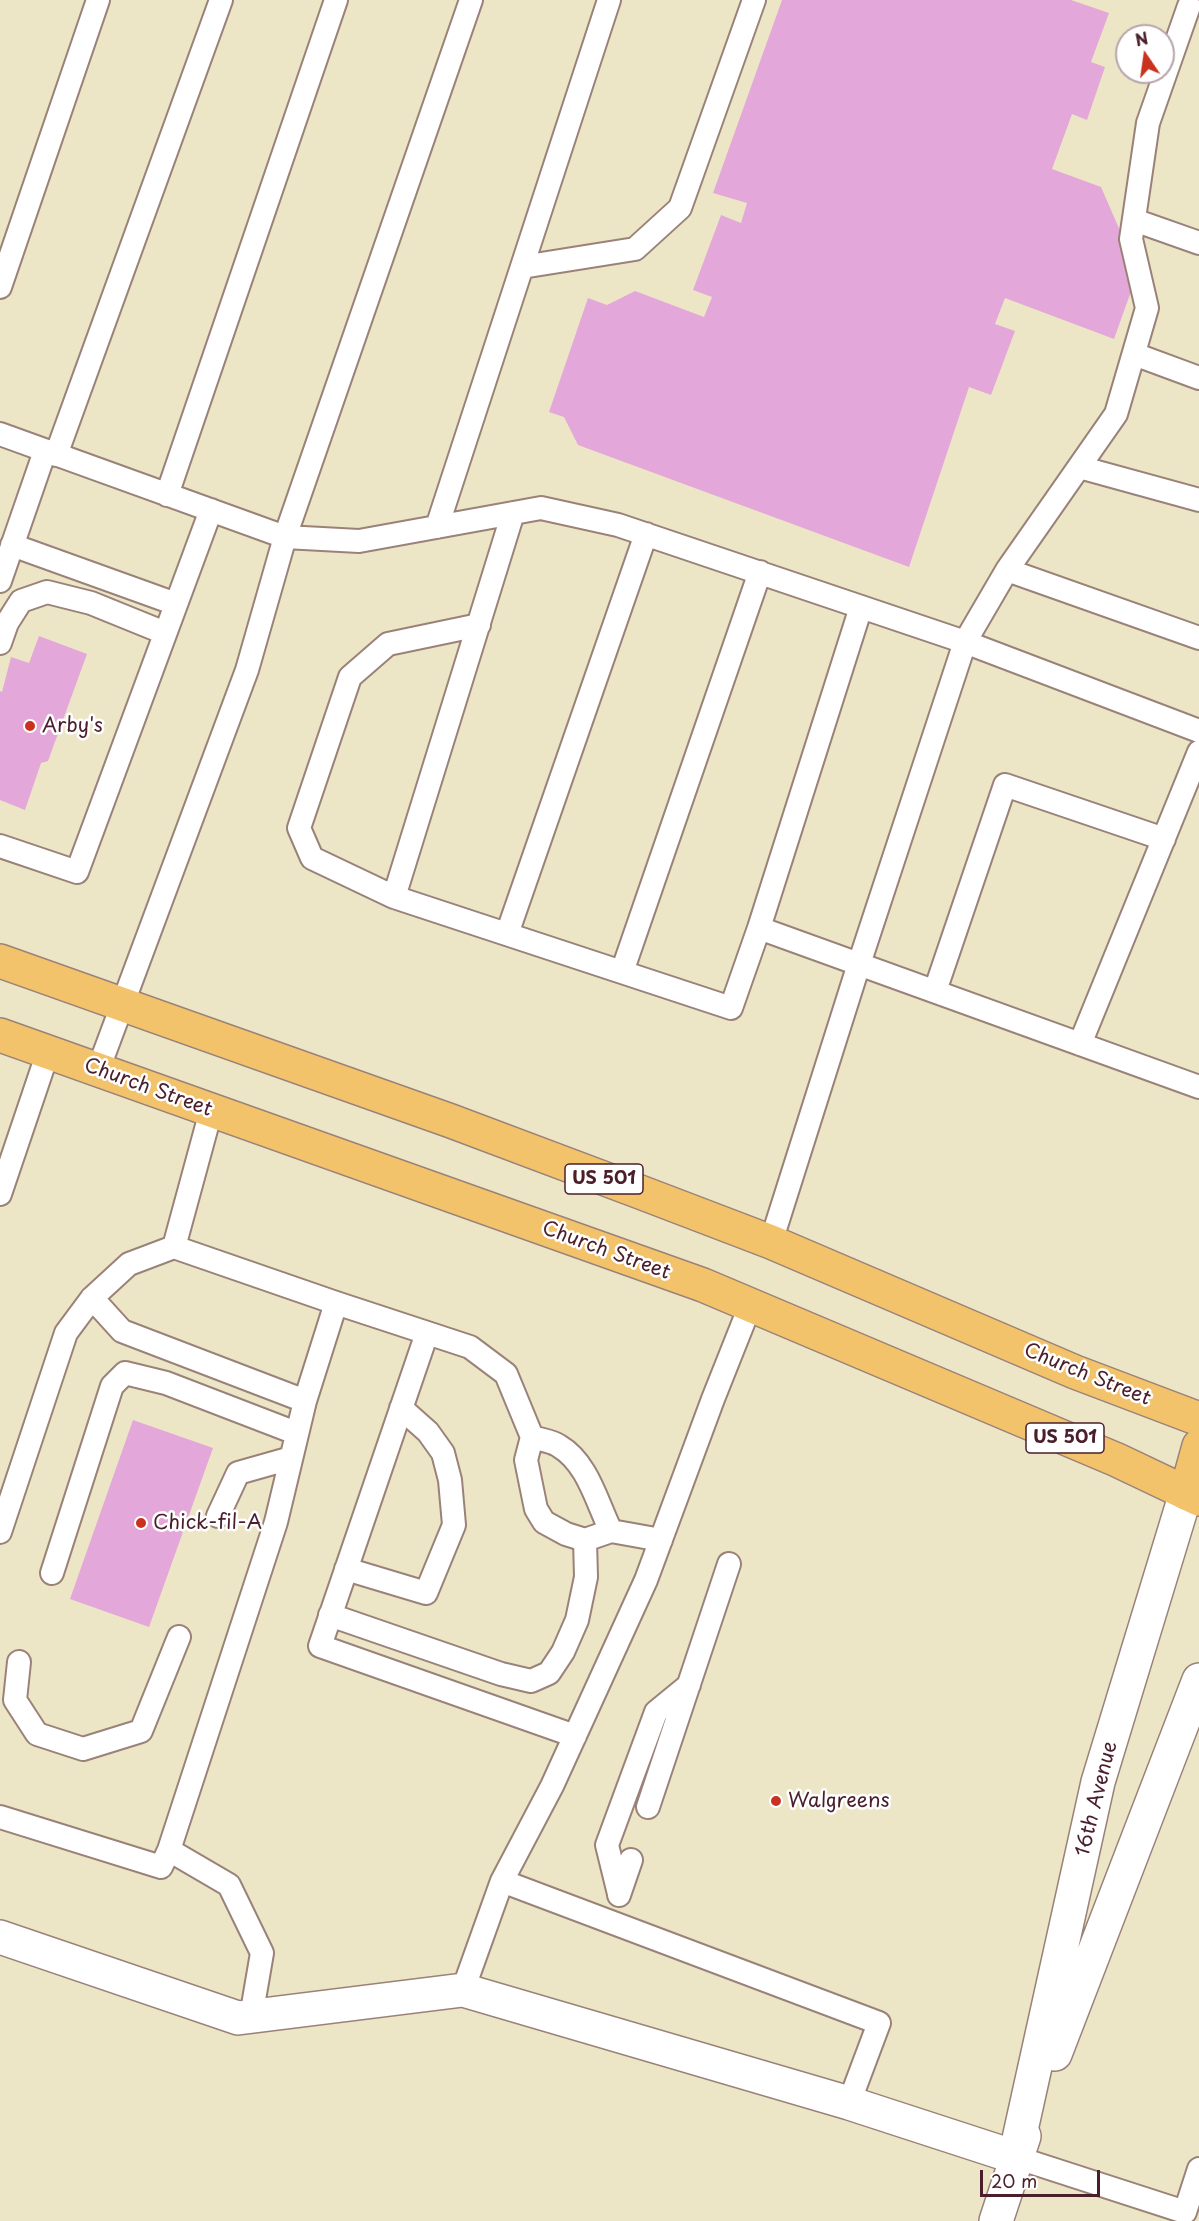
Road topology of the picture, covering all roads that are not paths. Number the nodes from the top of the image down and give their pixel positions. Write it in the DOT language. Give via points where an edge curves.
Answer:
graph roads {
  1 [pos="98,0"];
  2 [pos="221,0"];
  3 [pos="336,0"];
  4 [pos="471,0"];
  5 [pos="609,0"];
  6 [pos="754,0"];
  7 [pos="1187,5"];
  8 [pos="1134,220"];
  9 [pos="1199,243"];
  10 [pos="522,267"];
  11 [pos="0,287"];
  12 [pos="1134,354"];
  13 [pos="1199,378"];
  14 [pos="0,434"];
  15 [pos="50,453"];
  16 [pos="1079,467"];
  17 [pos="167,495"];
  18 [pos="1199,500"];
  19 [pos="211,510"];
  20 [pos="513,513"];
  21 [pos="437,527"];
  22 [pos="646,534"];
  23 [pos="285,537"];
  24 [pos="12,545"];
  25 [pos="1007,570"];
  26 [pos="760,572"];
  27 [pos="0,581"];
  28 [pos="176,603"];
  29 [pos="861,607"];
  30 [pos="479,625"];
  31 [pos="165,633"];
  32 [pos="1199,638"];
  33 [pos="965,642"];
  34 [pos="0,643"];
  35 [pos="1199,731"];
  36 [pos="1199,752"];
  37 [pos="1164,839"];
  38 [pos="0,846"];
  39 [pos="394,897"];
  40 [pos="759,928"];
  41 [pos="507,934"];
  42 [pos="0,961"];
  43 [pos="859,964"];
  44 [pos="622,972"];
  45 [pos="934,991"];
  46 [pos="122,1004"];
  47 [pos="0,1035"];
  48 [pos="1080,1044"];
  49 [pos="48,1052"];
  50 [pos="98,1070"];
  51 [pos="1199,1087"];
  52 [pos="212,1111"];
  53 [pos="27,1114"];
  54 [pos="0,1138"];
  55 [pos="0,1194"];
  56 [pos="771,1242"];
  57 [pos="174,1247"];
  58 [pos="92,1298"];
  59 [pos="336,1303"];
  60 [pos="750,1306"];
  61 [pos="427,1333"];
  62 [pos="305,1401"];
  63 [pos="401,1408"];
  64 [pos="1199,1419"];
  65 [pos="296,1433"];
  66 [pos="532,1437"];
  67 [pos="1199,1446"];
  68 [pos="291,1458"];
  69 [pos="1193,1496"];
  70 [pos="218,1516"];
  71 [pos="1,1523"];
  72 [pos="611,1531"];
  73 [pos="585,1540"];
  74 [pos="661,1540"];
  75 [pos="729,1564"];
  76 [pos="346,1569"];
  77 [pos="52,1573"];
  78 [pos="330,1615"];
  79 [pos="179,1637"];
  80 [pos="19,1662"];
  81 [pos="1199,1680"];
  82 [pos="689,1685"];
  83 [pos="575,1736"];
  84 [pos="648,1807"];
  85 [pos="0,1817"];
  86 [pos="169,1850"];
  87 [pos="631,1860"];
  88 [pos="502,1881"];
  89 [pos="619,1894"];
  90 [pos="610,1922"];
  91 [pos="0,1937"];
  92 [pos="463,1990"];
  93 [pos="251,2017"];
  94 [pos="849,2103"];
  95 [pos="1016,2157"];
  96 [pos="1199,2169"];
  97 [pos="1183,2217"];
  98 [pos="996,2221"];
  1 -- 11 [label="lane"];
  2 -- 15 [label="lane"];
  3 -- 17 [label="lane"];
  4 -- 23 [label="lane"];
  5 -- 10 [label="lane"];
  6 -- 10 [label="lane" via="680,208 635,249"];
  7 -- 8 [label="lane" via="1148,123"];
  8 -- 9 [label="lane"];
  8 -- 12 [label="lane" via="1131,238 1148,308"];
  10 -- 21 [label="lane"];
  12 -- 13 [label="lane"];
  12 -- 16 [label="lane" via="1116,414"];
  14 -- 15 [label="lane"];
  15 -- 17 [label="lane"];
  15 -- 24 [label="lane"];
  16 -- 18 [label="lane"];
  16 -- 25 [label="lane"];
  17 -- 19 [label="lane"];
  19 -- 23 [label="lane"];
  19 -- 28 [label="lane"];
  20 -- 21 [label="lane"];
  20 -- 22 [label="lane" via="541,508"];
  20 -- 30 [label="lane"];
  21 -- 23 [label="lane" via="359,542"];
  22 -- 26 [label="lane"];
  22 -- 41 [label="lane"];
  23 -- 46 [label="lane" via="247,670"];
  24 -- 27 [label="lane"];
  24 -- 28 [label="lane"];
  25 -- 32 [label="lane"];
  25 -- 33 [label="lane"];
  26 -- 29 [label="lane"];
  26 -- 44 [label="lane"];
  28 -- 31 [label="lane"];
  29 -- 33 [label="lane"];
  29 -- 40 [label="lane"];
  30 -- 39 [label="lane"];
  30 -- 39 [label="lane" via="387,644 350,677 299,828 312,858"];
  31 -- 34 [label="lane" via="91,603 48,592 21,601"];
  31 -- 38 [label="lane" via="77,872"];
  33 -- 35 [label="lane"];
  33 -- 43 [label="lane"];
  36 -- 37 [label="lane"];
  37 -- 45 [label="lane" via="1005,785"];
  37 -- 48 [label="lane"];
  39 -- 41 [label="lane"];
  40 -- 43 [label="lane"];
  40 -- 44 [label="lane" via="731,1008"];
  41 -- 44 [label="lane"];
  42 -- 46 [label="main road, Church Street / US 501"];
  43 -- 45 [label="lane"];
  43 -- 56 [label="lane"];
  45 -- 48 [label="lane"];
  46 -- 50 [label="lane"];
  46 -- 56 [label="main road, Church Street / US 501" via="451,1121"];
  47 -- 49 [label="main road, Church Street / US 501"];
  48 -- 51 [label="lane"];
  49 -- 50 [label="main road, Church Street / US 501"];
  49 -- 53 [label="lane"];
  50 -- 52 [label="main road, Church Street / US 501"];
  52 -- 57 [label="lane"];
  52 -- 60 [label="main road, Church Street / US 501"];
  53 -- 54 [label="lane"];
  53 -- 55 [label="lane"];
  56 -- 64 [label="main road, Church Street / US 501" via="1076,1372"];
  57 -- 58 [label="lane" via="129,1264"];
  57 -- 59 [label="lane"];
  58 -- 62 [label="lane" via="122,1331"];
  58 -- 71 [label="lane" via="66,1333"];
  59 -- 61 [label="lane"];
  59 -- 62 [label="lane"];
  60 -- 69 [label="main road, Church Street / US 501" via="1117,1460"];
  60 -- 74 [label="lane"];
  61 -- 63 [label="lane"];
  61 -- 66 [label="lane" via="470,1347 506,1374"];
  62 -- 65 [label="lane"];
  63 -- 76 [label="lane"];
  63 -- 76 [label="lane" via="428,1432 443,1453 454,1525 426,1593"];
  65 -- 68 [label="lane"];
  65 -- 77 [label="lane" via="166,1383 125,1373 112,1386"];
  66 -- 72 [label="lane" via="558,1444 571,1454 588,1479"];
  66 -- 73 [label="lane" via="526,1460 536,1509 544,1522"];
  67 -- 69 [label="main road, 16th Avenue"];
  68 -- 70 [label="lane" via="238,1473"];
  68 -- 86 [label="lane" via="276,1522"];
  69 -- 95 [label="street, 16th Avenue" via="1098,1782"];
  72 -- 73 [label="lane"];
  72 -- 74 [label="lane"];
  73 -- 78 [label="lane" via="586,1577 577,1620 549,1673 531,1681"];
  74 -- 83 [label="lane"];
  75 -- 82 [label="lane"];
  76 -- 78 [label="lane"];
  78 -- 83 [label="lane" via="320,1646"];
  79 -- 80 [label="lane" via="141,1731 83,1749 37,1734 15,1700"];
  81 -- 95 [label="street, 16th Avenue"];
  82 -- 84 [label="lane"];
  82 -- 89 [label="lane" via="656,1712 607,1845"];
  83 -- 88 [label="lane"];
  85 -- 86 [label="lane" via="161,1867"];
  86 -- 93 [label="lane" via="230,1885 262,1953"];
  87 -- 89 [label="lane"];
  88 -- 90 [label="lane"];
  88 -- 92 [label="lane"];
  89 -- 90 [label="lane"];
  90 -- 94 [label="lane" via="879,2023"];
  91 -- 93 [label="street" via="238,2018"];
  92 -- 93 [label="street"];
  92 -- 94 [label="street"];
  94 -- 95 [label="street"];
  95 -- 97 [label="lane"];
  95 -- 98 [label="street, 16th Avenue"];
  96 -- 97 [label="lane"];
}
